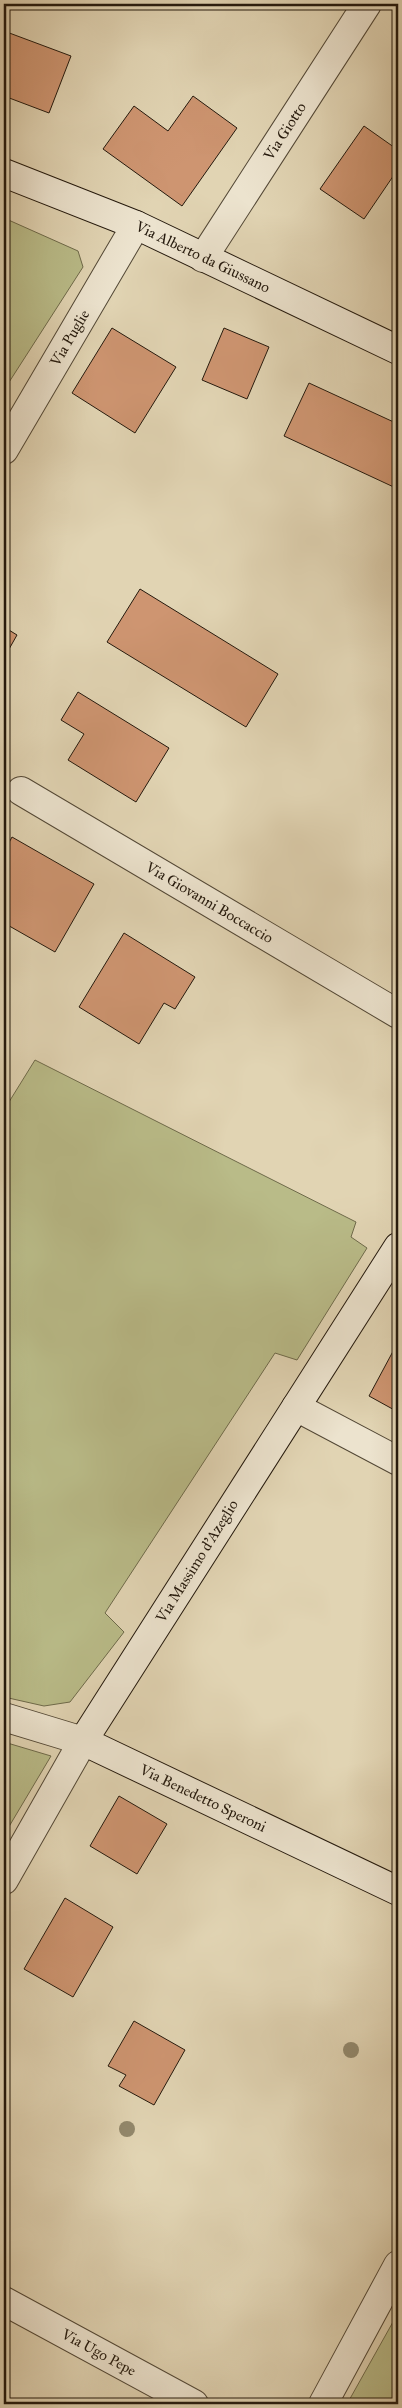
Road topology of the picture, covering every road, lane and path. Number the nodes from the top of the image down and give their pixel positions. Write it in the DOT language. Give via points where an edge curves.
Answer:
graph roads {
  1 [pos="367,4"];
  2 [pos="4,173"];
  3 [pos="136,225"];
  4 [pos="203,258"];
  5 [pos="398,350"];
  6 [pos="4,450"];
  7 [pos="21,791"];
  8 [pos="398,1014"];
  9 [pos="398,1247"];
  10 [pos="296,1406"];
  11 [pos="398,1461"];
  12 [pos="4,1717"];
  13 [pos="83,1741"];
  14 [pos="4,1880"];
  15 [pos="398,1892"];
  16 [pos="398,2265"];
  17 [pos="4,2301"];
  18 [pos="194,2404"];
  19 [pos="323,2404"];
  1 -- 4 [label="street, Via Giotto"];
  2 -- 3 [label="street, Via Alberto da Giussano"];
  3 -- 4 [label="street, Via Alberto da Giussano"];
  3 -- 6 [label="street, Via Puglie"];
  4 -- 5 [label="street, Via Alberto da Giussano"];
  7 -- 8 [label="street, Via Giovanni Boccaccio"];
  9 -- 10 [label="street, Via Massimo d'Azeglio"];
  10 -- 11 [label="street"];
  10 -- 13 [label="street, Via Massimo d'Azeglio"];
  12 -- 13 [label="street, Via Benedetto Speroni"];
  13 -- 14 [label="street, Via Massimo d'Azeglio"];
  13 -- 15 [label="street, Via Benedetto Speroni"];
  16 -- 19 [label="street"];
  17 -- 18 [label="street, Via Ugo Pepe"];
}
